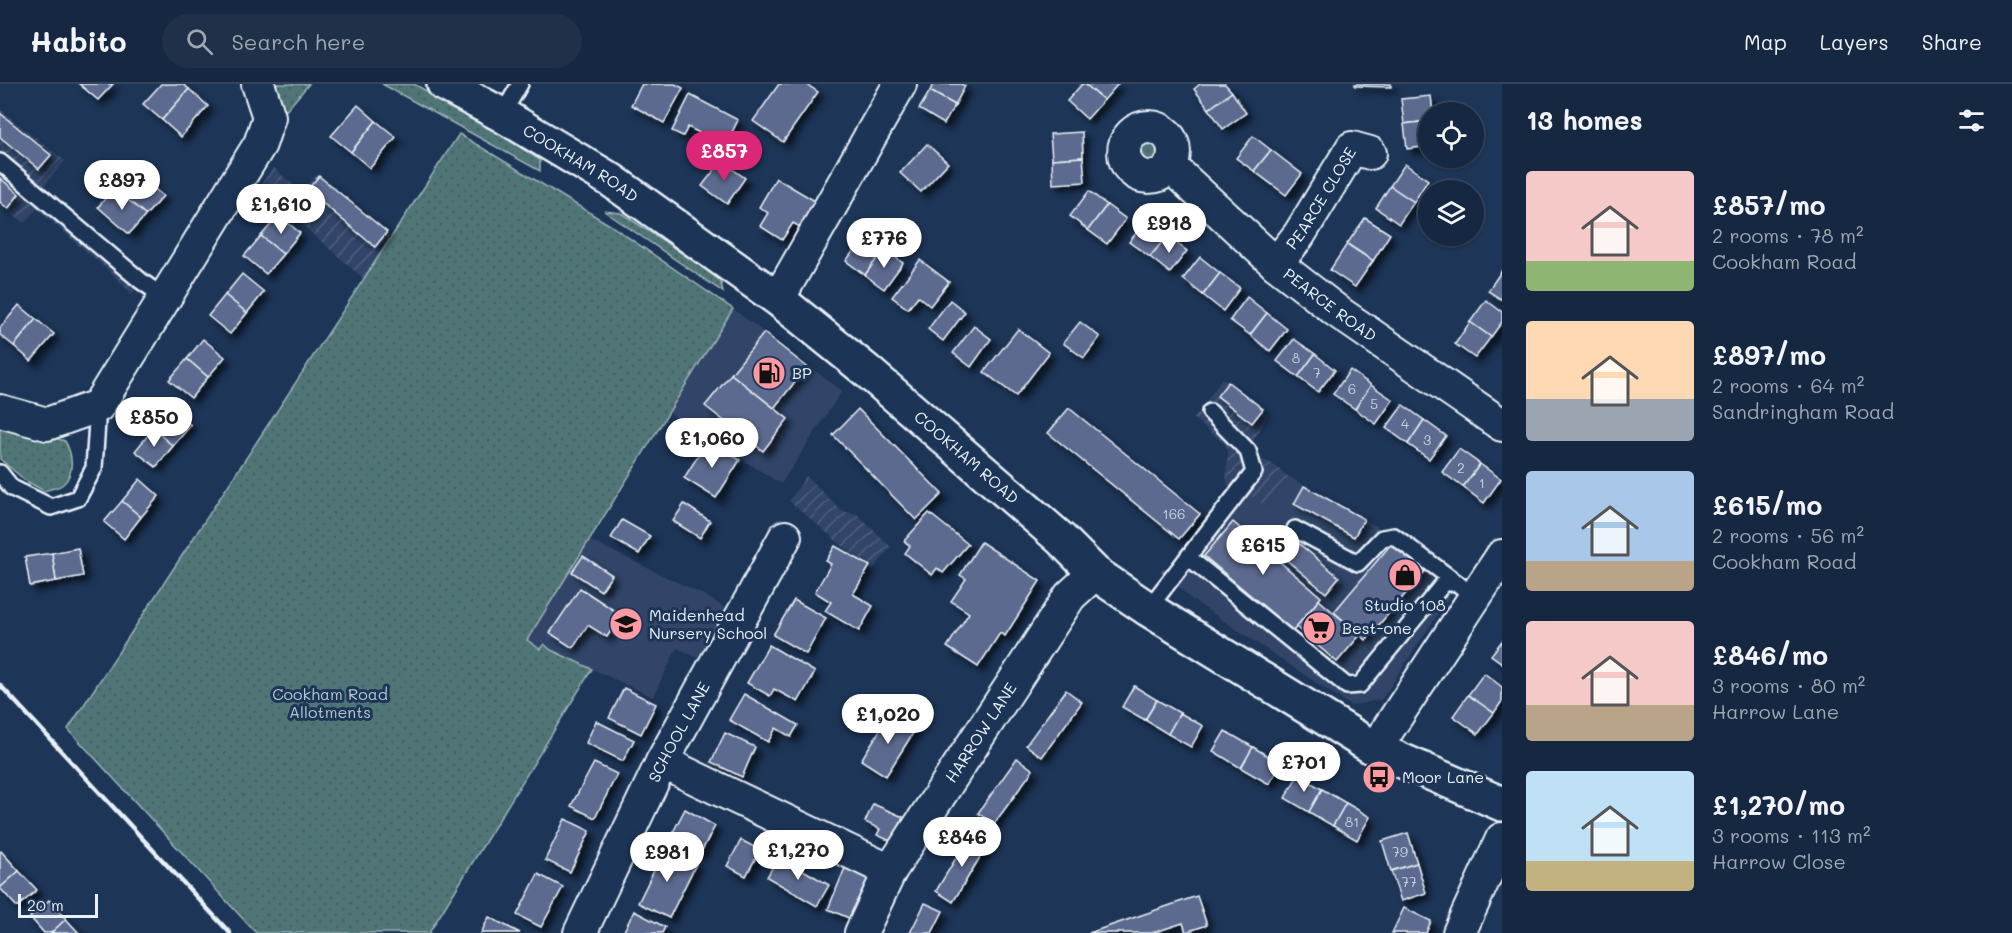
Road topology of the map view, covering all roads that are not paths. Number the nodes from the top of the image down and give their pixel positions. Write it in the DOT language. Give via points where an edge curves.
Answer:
graph roads {
  1 [pos="258,84"];
  2 [pos="444,84"];
  3 [pos="520,84"];
  4 [pos="900,84"];
  5 [pos="502,115"];
  6 [pos="1353,144"];
  7 [pos="0,162"];
  8 [pos="1170,166"];
  9 [pos="1276,264"];
  10 [pos="165,298"];
  11 [pos="778,299"];
  12 [pos="98,406"];
  13 [pos="0,411"];
  14 [pos="1210,412"];
  15 [pos="1500,419"];
  16 [pos="0,473"];
  17 [pos="1295,529"];
  18 [pos="785,537"];
  19 [pos="1502,556"];
  20 [pos="1188,557"];
  21 [pos="1095,573"];
  22 [pos="1466,590"];
  23 [pos="1148,609"];
  24 [pos="1375,749"];
  25 [pos="662,762"];
  26 [pos="1502,804"];
  27 [pos="1502,839"];
  28 [pos="890,871"];
  29 [pos="580,933"];
  30 [pos="861,933"];
  31 [pos="1459,933"];
  1 -- 10 [label="street" via="269,117 260,144"];
  2 -- 5 [label="main road, COOKHAM ROAD"];
  3 -- 5 [label="lane"];
  4 -- 11 [label="street"];
  5 -- 11 [label="main road, COOKHAM ROAD" via="611,180"];
  6 -- 9 [label="street, PEARCE CLOSE" via="1299,235"];
  7 -- 10 [label="lane"];
  8 -- 9 [label="street, PEARCE ROAD"];
  9 -- 15 [label="street, PEARCE ROAD" via="1338,312"];
  10 -- 12 [label="street"];
  11 -- 21 [label="main road, COOKHAM ROAD" via="920,417"];
  12 -- 13 [label="street" via="47,424"];
  12 -- 16 [label="lane" via="94,468 78,498 51,507 12,488"];
  14 -- 20 [label="lane" via="1248,451 1254,472"];
  17 -- 22 [label="lane" via="1358,563 1382,538 1395,536"];
  18 -- 25 [label="street, SCHOOL LANE"];
  19 -- 22 [label="street"];
  20 -- 22 [label="lane" via="1347,686 1359,686 1444,583"];
  20 -- 23 [label="lane"];
  21 -- 23 [label="main road, COOKHAM ROAD"];
  21 -- 28 [label="street, HARROW LANE" via="1070,596"];
  22 -- 24 [label="street"];
  23 -- 24 [label="main road, COOKHAM ROAD"];
  24 -- 26 [label="main road, COOKHAM ROAD"];
  25 -- 28 [label="street"];
  25 -- 29 [label="street, SCHOOL LANE"];
  27 -- 31 [label="street"];
  28 -- 30 [label="street, HARROW LANE"];
}
